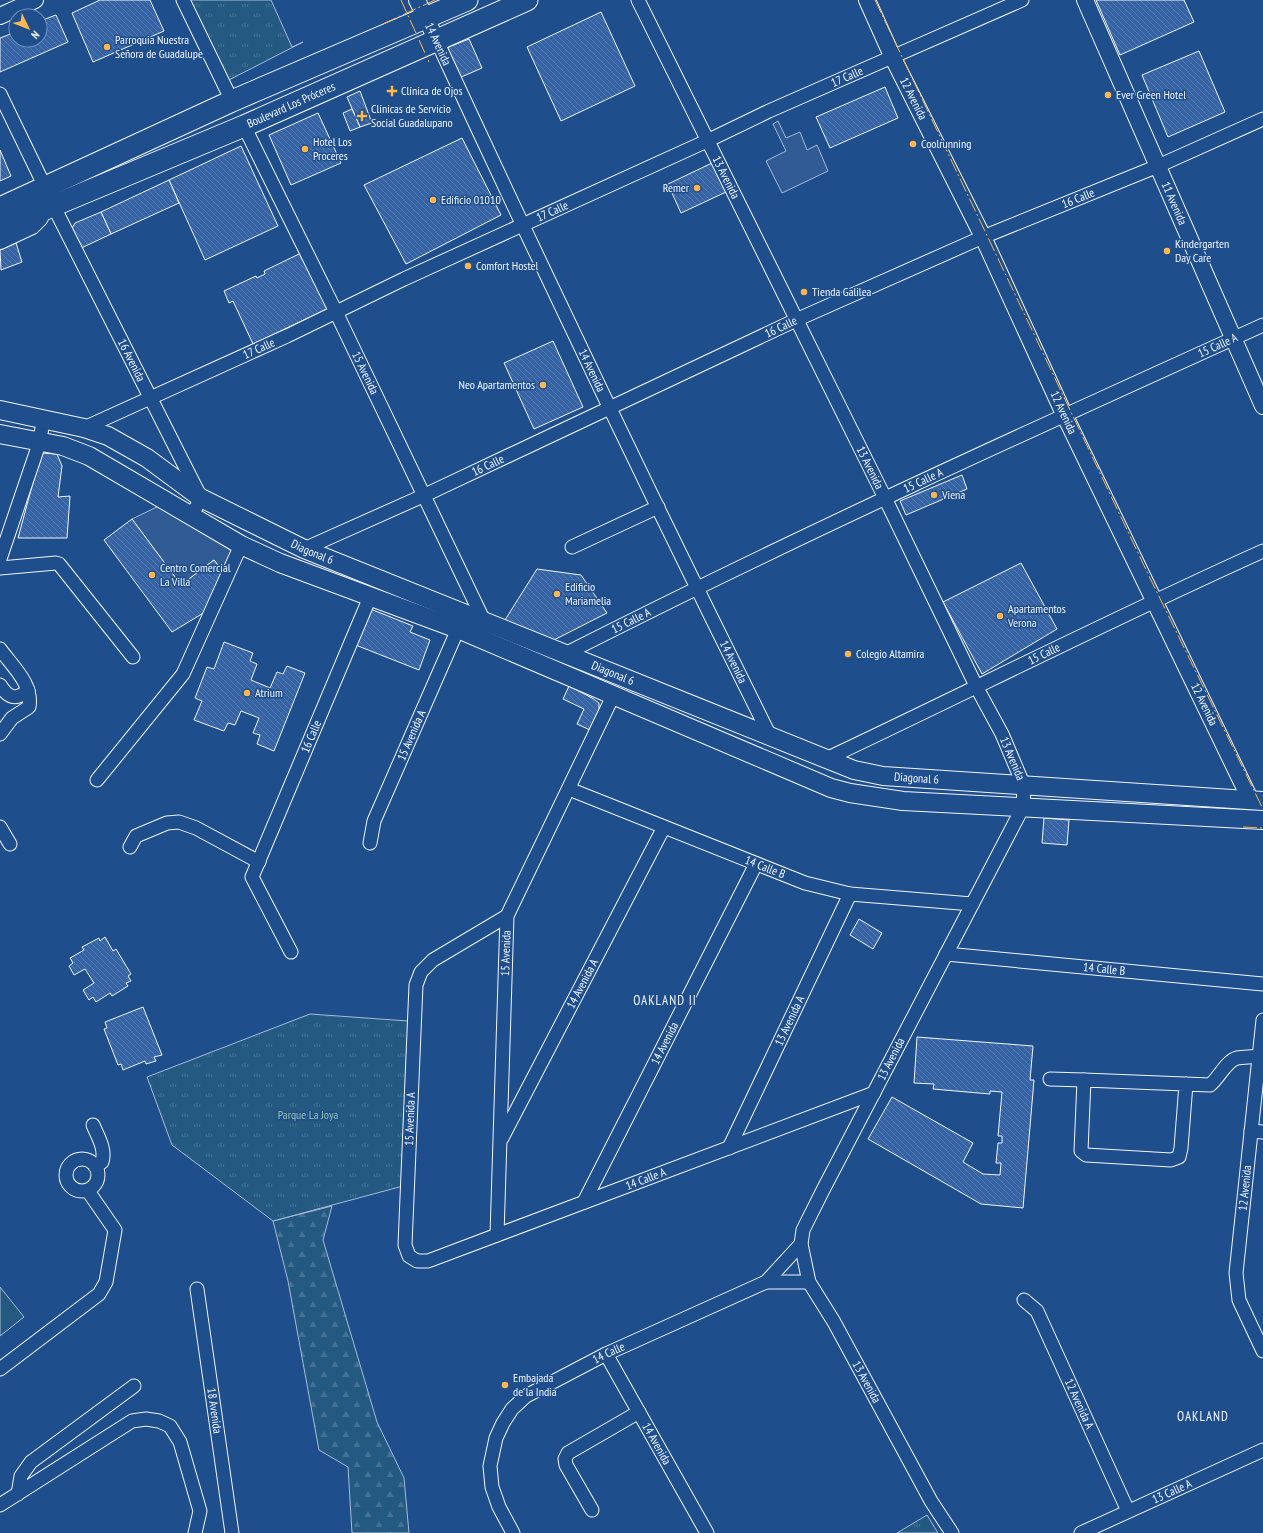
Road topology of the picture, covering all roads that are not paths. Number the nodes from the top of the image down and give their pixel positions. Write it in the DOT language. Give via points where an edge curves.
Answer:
graph roads {
  1 [pos="36,0"];
  2 [pos="183,0"];
  3 [pos="467,0"];
  4 [pos="527,0"];
  5 [pos="638,0"];
  6 [pos="867,0"];
  7 [pos="1022,0"];
  8 [pos="1085,0"];
  9 [pos="422,9"];
  10 [pos="0,16"];
  11 [pos="437,41"];
  12 [pos="893,58"];
  13 [pos="0,94"];
  14 [pos="232,101"];
  15 [pos="1263,119"];
  16 [pos="244,126"];
  17 [pos="709,140"];
  18 [pos="1158,166"];
  19 [pos="45,187"];
  20 [pos="23,197"];
  21 [pos="0,204"];
  22 [pos="53,205"];
  23 [pos="0,208"];
  24 [pos="522,225"];
  25 [pos="0,228"];
  26 [pos="983,237"];
  27 [pos="0,241"];
  28 [pos="336,312"];
  29 [pos="796,320"];
  30 [pos="1263,324"];
  31 [pos="1234,338"];
  32 [pos="150,398"];
  33 [pos="1263,406"];
  34 [pos="611,407"];
  35 [pos="0,410"];
  36 [pos="1064,414"];
  37 [pos="44,419"];
  38 [pos="84,428"];
  39 [pos="0,434"];
  40 [pos="39,442"];
  41 [pos="425,495"];
  42 [pos="201,498"];
  43 [pos="885,498"];
  44 [pos="658,507"];
  45 [pos="192,515"];
  46 [pos="241,545"];
  47 [pos="572,547"];
  48 [pos="304,549"];
  49 [pos="1263,551"];
  50 [pos="0,559"];
  51 [pos="0,568"];
  52 [pos="696,588"];
  53 [pos="370,596"];
  54 [pos="1153,600"];
  55 [pos="484,621"];
  56 [pos="458,629"];
  57 [pos="0,649"];
  58 [pos="565,654"];
  59 [pos="134,656"];
  60 [pos="0,686"];
  61 [pos="976,688"];
  62 [pos="28,690"];
  63 [pos="613,696"];
  64 [pos="0,734"];
  65 [pos="771,738"];
  66 [pos="826,759"];
  67 [pos="97,780"];
  68 [pos="1024,786"];
  69 [pos="569,789"];
  70 [pos="1257,801"];
  71 [pos="1023,807"];
  72 [pos="1262,821"];
  73 [pos="0,827"];
  74 [pos="664,827"];
  75 [pos="370,842"];
  76 [pos="10,844"];
  77 [pos="130,847"];
  78 [pos="258,862"];
  79 [pos="756,864"];
  80 [pos="850,894"];
  81 [pos="972,904"];
  82 [pos="508,916"];
  83 [pos="291,952"];
  84 [pos="946,954"];
  85 [pos="1263,984"];
  86 [pos="1263,1020"];
  87 [pos="1259,1056"];
  88 [pos="1050,1079"];
  89 [pos="1084,1080"];
  90 [pos="1186,1084"];
  91 [pos="874,1093"];
  92 [pos="93,1125"];
  93 [pos="1257,1131"];
  94 [pos="500,1141"];
  95 [pos="729,1148"];
  96 [pos="96,1166"];
  97 [pos="88,1191"];
  98 [pos="584,1202"];
  99 [pos="498,1234"];
  100 [pos="801,1244"];
  101 [pos="417,1262"];
  102 [pos="766,1282"];
  103 [pos="809,1282"];
  104 [pos="197,1289"];
  105 [pos="1024,1300"];
  106 [pos="1263,1351"];
  107 [pos="606,1354"];
  108 [pos="0,1369"];
  109 [pos="134,1386"];
  110 [pos="639,1412"];
  111 [pos="1263,1450"];
  112 [pos="18,1494"];
  113 [pos="0,1505"];
  114 [pos="592,1510"];
  115 [pos="1128,1512"];
  116 [pos="195,1533"];
  117 [pos="232,1533"];
  118 [pos="513,1533"];
  119 [pos="707,1533"];
  120 [pos="952,1533"];
  121 [pos="1081,1533"];
  1 -- 10 [label="street"];
  2 -- 14 [label="street"];
  3 -- 9 [label="highway"];
  4 -- 11 [label="highway, Boulevard Los Próceres"];
  5 -- 17 [label="street, 13 Avenida"];
  6 -- 12 [label="street, 12 Avenida"];
  7 -- 12 [label="street, 17 Calle"];
  8 -- 18 [label="street, 11 Avenida"];
  9 -- 11 [label="street, 14 Avenida"];
  9 -- 14 [label="highway"];
  11 -- 16 [label="highway, Boulevard Los Próceres"];
  11 -- 24 [label="street, 14 Avenida"];
  12 -- 17 [label="street, 17 Calle" via="769,111"];
  12 -- 26 [label="street, 12 Avenida"];
  13 -- 19 [label="street"];
  14 -- 19 [label="highway"];
  15 -- 18 [label="street, 16 Calle"];
  16 -- 22 [label="highway, Boulevard Los Próceres"];
  16 -- 28 [label="street, 15 Avenida"];
  17 -- 24 [label="street, 17 Calle"];
  17 -- 29 [label="street, 13 Avenida"];
  18 -- 26 [label="street, 16 Calle"];
  18 -- 31 [label="street, 11 Avenida"];
  19 -- 20 [label="highway"];
  20 -- 21 [label="street"];
  20 -- 23 [label="highway"];
  22 -- 25 [label="highway, Boulevard Los Próceres"];
  22 -- 27 [label="street, Boulevard Los Próceres" via="32,226"];
  22 -- 32 [label="street, 16 Avenida"];
  24 -- 28 [label="street, 17 Calle"];
  24 -- 34 [label="street, 14 Avenida"];
  26 -- 29 [label="street, 16 Calle"];
  26 -- 36 [label="street, 12 Avenida"];
  28 -- 32 [label="street, 17 Calle"];
  28 -- 41 [label="street, 15 Avenida"];
  29 -- 34 [label="street, 16 Calle"];
  29 -- 43 [label="street, 13 Avenida"];
  30 -- 31 [label="street, 15 Calle A"];
  31 -- 33 [label="street, 11 Avenida"];
  31 -- 36 [label="street, 15 Calle A"];
  32 -- 38 [label="street, 17 Calle"];
  32 -- 42 [label="street, 16 Avenida"];
  34 -- 41 [label="street, 16 Calle"];
  34 -- 44 [label="street, 14 Avenida"];
  35 -- 37 [label="main road, Diagonal 6"];
  36 -- 43 [label="street, 15 Calle A"];
  36 -- 54 [label="street, 12 Avenida"];
  37 -- 38 [label="main road, Diagonal 6"];
  37 -- 40 [label="street"];
  38 -- 42 [label="main road, Diagonal 6" via="128,446"];
  39 -- 40 [label="main road, Diagonal 6"];
  40 -- 45 [label="main road, Diagonal 6" via="63,446 89,456"];
  40 -- 50 [label="street"];
  41 -- 48 [label="street, 16 Calle"];
  41 -- 55 [label="street, 15 Avenida"];
  42 -- 45 [label="street"];
  42 -- 48 [label="main road, Diagonal 6"];
  43 -- 52 [label="street, 15 Calle A"];
  43 -- 61 [label="street, 13 Avenida"];
  44 -- 47 [label="street"];
  44 -- 52 [label="street, 14 Avenida"];
  45 -- 46 [label="main road, Diagonal 6"];
  46 -- 53 [label="main road, Diagonal 6" via="311,575"];
  46 -- 67 [label="street" via="184,674"];
  48 -- 55 [label="main road, Diagonal 6"];
  49 -- 54 [label="street, 15 Calle"];
  51 -- 59 [label="street" via="59,564"];
  52 -- 58 [label="street, 15 Calle A"];
  52 -- 65 [label="street, 14 Avenida"];
  53 -- 56 [label="main road, Diagonal 6"];
  53 -- 78 [label="street, 16 Calle"];
  54 -- 61 [label="street, 15 Calle"];
  54 -- 70 [label="street, 12 Avenida"];
  55 -- 58 [label="main road, Diagonal 6"];
  56 -- 63 [label="main road, Diagonal 6"];
  56 -- 75 [label="street, 15 Avenida A" via="374,821"];
  57 -- 62 [label="street" via="27,684"];
  58 -- 65 [label="main road, Diagonal 6"];
  60 -- 62 [label="street" via="6,695 12,698 17,698"];
  61 -- 66 [label="street, 15 Calle"];
  61 -- 68 [label="street, 13 Avenida" via="1002,734"];
  62 -- 64 [label="street" via="29,707 12,718"];
  63 -- 69 [label="street, 15 Avenida"];
  63 -- 71 [label="main road, Diagonal 6" via="830,788 903,801"];
  65 -- 66 [label="main road, Diagonal 6"];
  66 -- 68 [label="main road, Diagonal 6" via="871,775"];
  68 -- 70 [label="main road, Diagonal 6"];
  68 -- 71 [label="street, 13 Avenida"];
  69 -- 74 [label="street, 14 Calle B"];
  69 -- 82 [label="street, 15 Avenida"];
  70 -- 72 [label="main road, 12 Avenida"];
  71 -- 72 [label="main road, Diagonal 6"];
  71 -- 81 [label="street, 13 Avenida"];
  73 -- 76 [label="street"];
  74 -- 79 [label="street, 14 Calle B"];
  74 -- 94 [label="street, 14 Avenida A"];
  77 -- 78 [label="street" via="136,836 167,823 179,822 196,828"];
  78 -- 83 [label="street, 16 Calle" via="252,877"];
  79 -- 80 [label="street, 14 Calle B" via="805,884"];
  79 -- 98 [label="street, 14 Avenida"];
  80 -- 81 [label="street, 14 Calle B"];
  80 -- 95 [label="street, 13 Avenida A"];
  81 -- 84 [label="street, 13 Avenida"];
  82 -- 94 [label="street, 15 Avenida"];
  82 -- 101 [label="street, 15 Avenida A" via="433,960 421,972 416,985 405,1245 409,1256"];
  84 -- 85 [label="street, 14 Calle B"];
  84 -- 91 [label="street, 13 Avenida"];
  86 -- 87 [label="street, 12 Avenida"];
  87 -- 90 [label="street" via="1235,1058 1210,1084"];
  87 -- 93 [label="street, 12 Avenida"];
  88 -- 89 [label="street"];
  89 -- 90 [label="street"];
  89 -- 90 [label="street" via="1081,1151 1083,1154 1170,1160 1179,1157 1181,1148"];
  91 -- 95 [label="street, 14 Calle A"];
  91 -- 100 [label="street, 13 Avenida" via="803,1230"];
  92 -- 96 [label="street" via="104,1156 102,1162"];
  93 -- 106 [label="street, 12 Avenida" via="1236,1273 1239,1300"];
  94 -- 99 [label="street, 15 Avenida"];
  95 -- 98 [label="street, 14 Calle A"];
  96 -- 97 [label="street" via="98,1180"];
  96 -- 97 [label="street" via="90,1161 76,1160 69,1164 66,1171 65,1178 73,1190"];
  97 -- 108 [label="street" via="115,1230 106,1282 99,1294"];
  98 -- 99 [label="street, 14 Calle A"];
  99 -- 101 [label="street, 14 Calle A" via="428,1261"];
  100 -- 102 [label="street, 14 Calle"];
  100 -- 103 [label="street, 13 Avenida"];
  102 -- 103 [label="street, 14 Calle"];
  102 -- 107 [label="street, 14 Calle"];
  103 -- 120 [label="street, 13 Avenida" via="834,1322 931,1501"];
  104 -- 117 [label="street, 18 Avenida"];
  105 -- 115 [label="street, 12 Avenida A" via="1037,1311"];
  107 -- 110 [label="street, 14 Avenida"];
  107 -- 118 [label="street, 14 Calle" via="526,1396 512,1409 503,1423 496,1438 490,1466 492,1487"];
  109 -- 112 [label="street" via="31,1462 21,1476"];
  110 -- 114 [label="street" via="568,1453 565,1459"];
  110 -- 119 [label="street, 14 Avenida"];
  111 -- 115 [label="street, 13 Calle A"];
  112 -- 113 [label="street"];
  112 -- 116 [label="street" via="132,1421 159,1421 170,1426 180,1442 200,1511"];
  115 -- 121 [label="street, 13 Calle A"];
}
